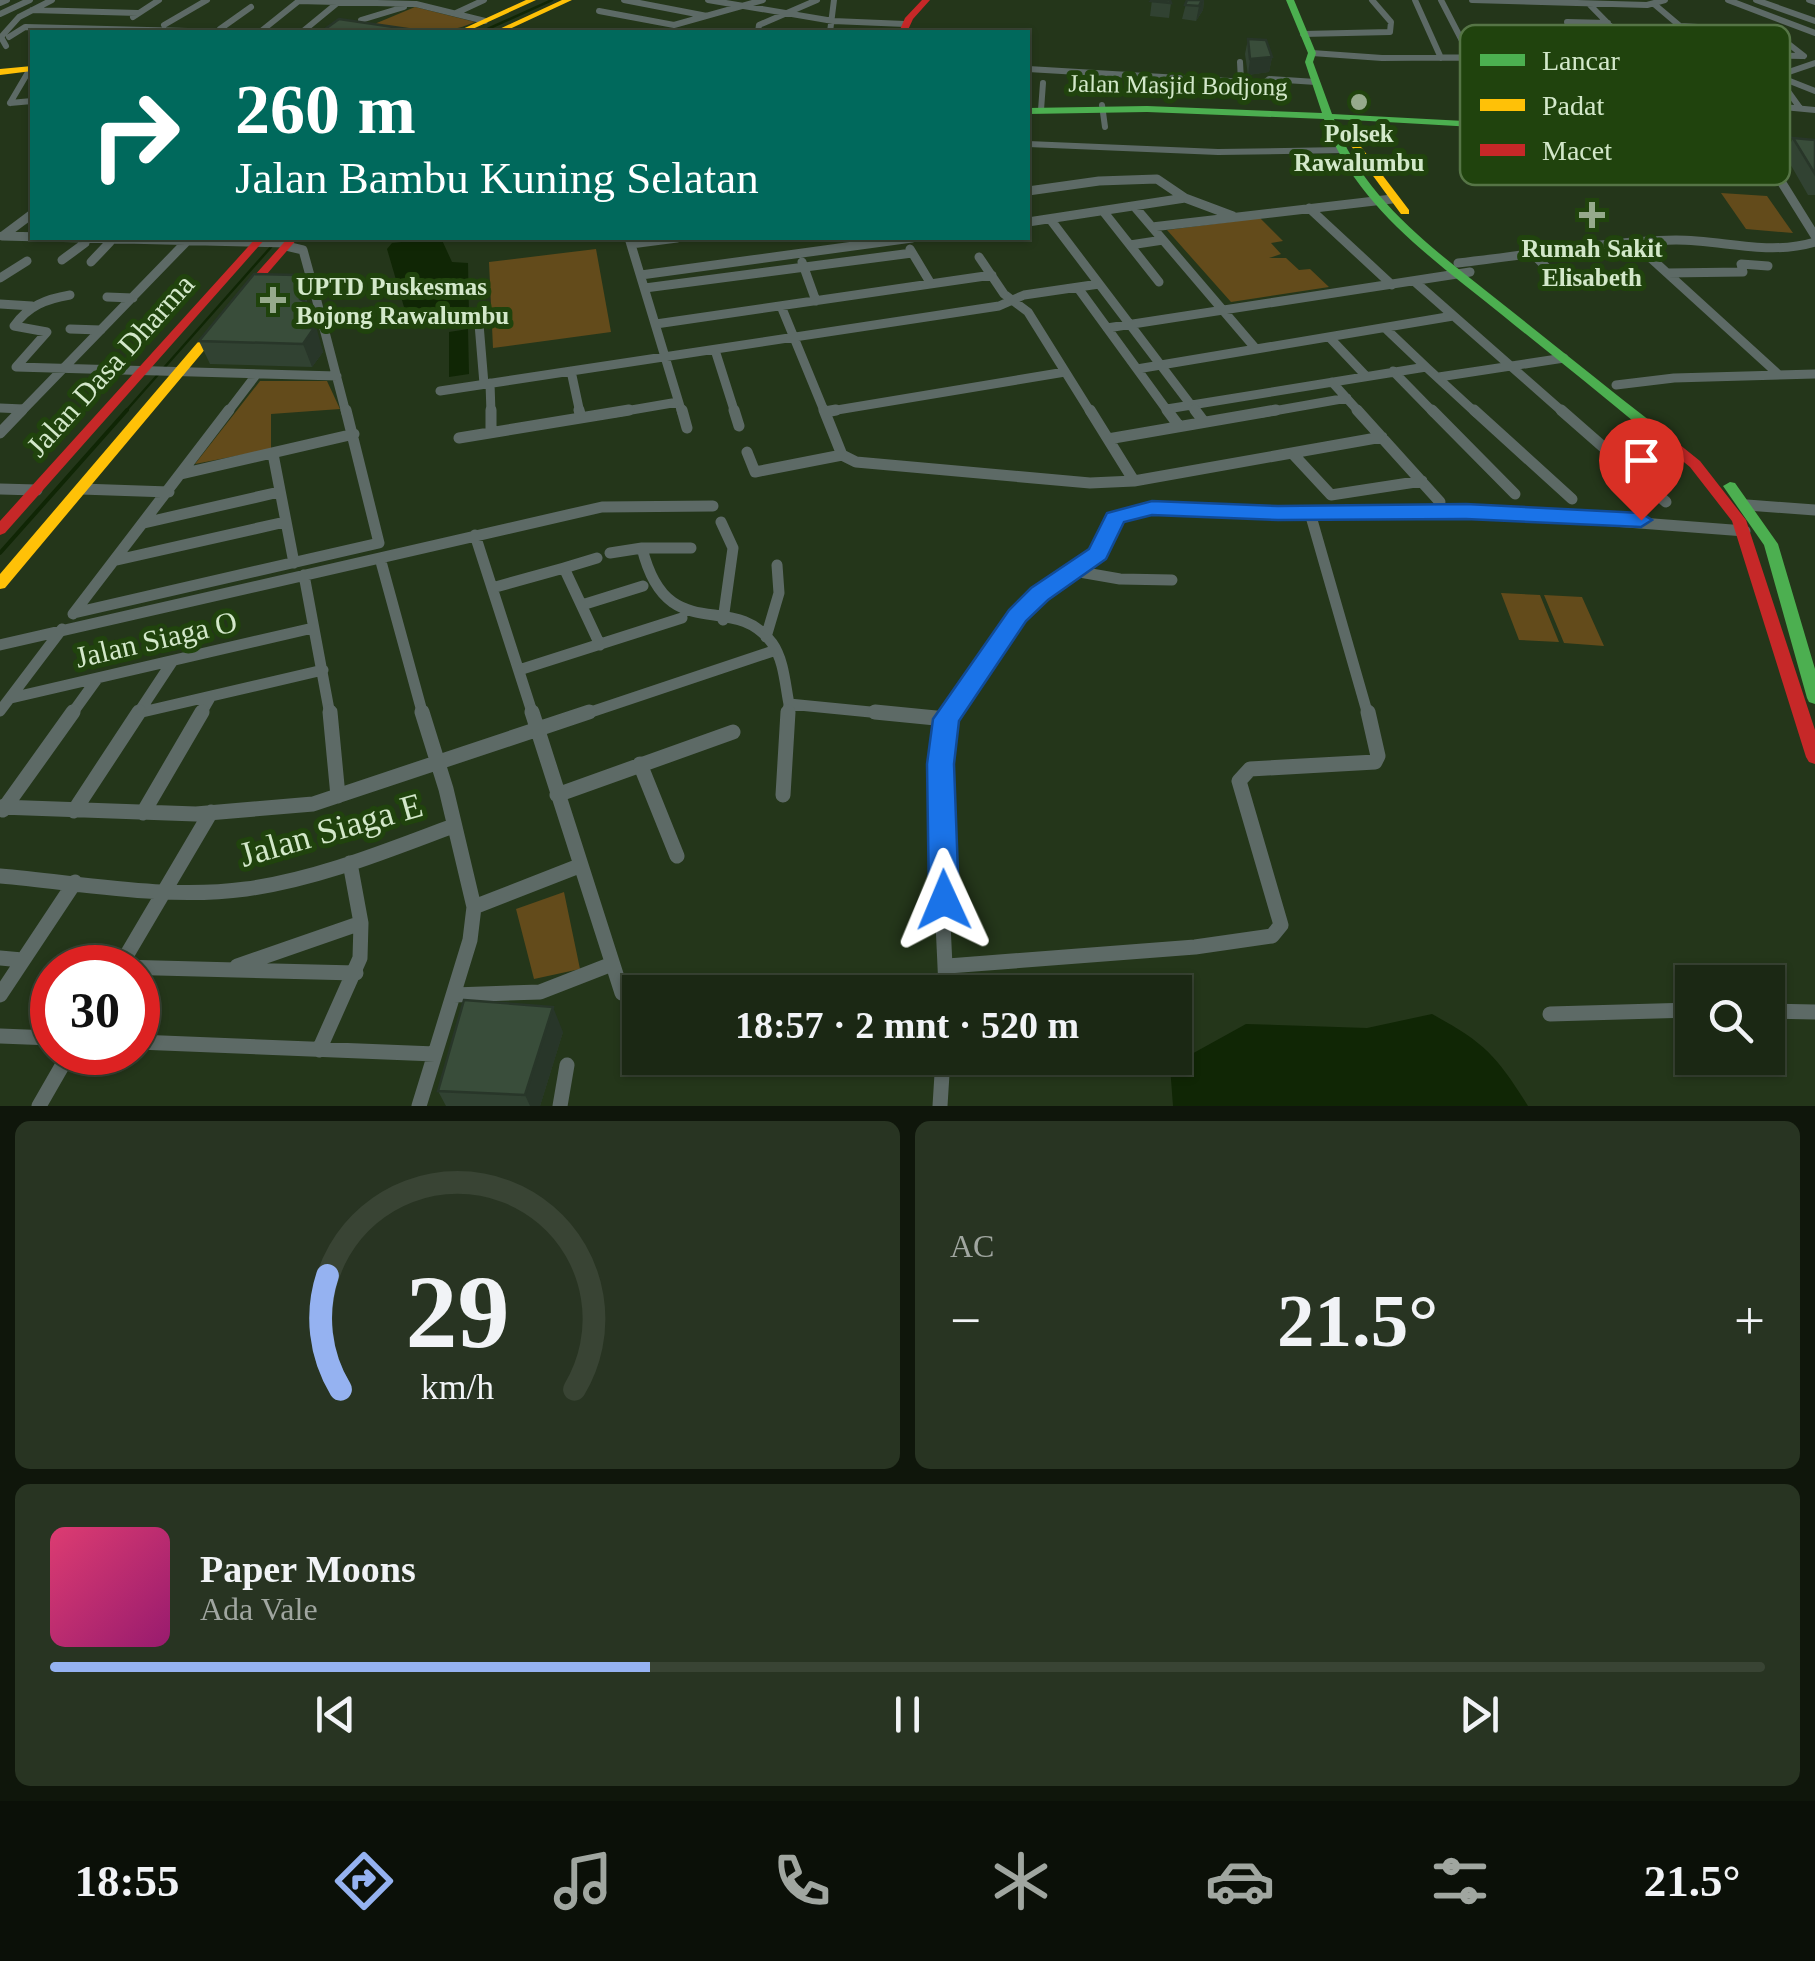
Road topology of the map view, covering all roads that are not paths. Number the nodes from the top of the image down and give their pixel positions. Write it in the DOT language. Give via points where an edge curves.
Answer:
graph roads {
  1 [pos="30,0"];
  2 [pos="52,0"];
  3 [pos="158,0"];
  4 [pos="208,0"];
  5 [pos="484,0"];
  6 [pos="532,0"];
  7 [pos="568,0"];
  8 [pos="616,0"];
  9 [pos="624,0"];
  10 [pos="708,0"];
  11 [pos="763,0"];
  12 [pos="816,0"];
  13 [pos="834,0"];
  14 [pos="926,0"];
  15 [pos="1290,0"];
  16 [pos="1372,0"];
  17 [pos="1416,0"];
  18 [pos="1441,0"];
  19 [pos="1472,0"];
  20 [pos="1665,0"];
  21 [pos="1728,0"];
  22 [pos="1756,0"];
  23 [pos="299,1"];
  24 [pos="340,1"];
  25 [pos="1586,2"];
  26 [pos="378,4"];
  27 [pos="412,4"];
  28 [pos="1654,4"];
  29 [pos="252,7"];
  30 [pos="749,7"];
  31 [pos="32,10"];
  32 [pos="456,13"];
  33 [pos="0,14"];
  34 [pos="138,14"];
  35 [pos="791,14"];
  36 [pos="711,17"];
  37 [pos="361,20"];
  38 [pos="833,21"];
  39 [pos="1815,21"];
  40 [pos="1567,22"];
  41 [pos="1608,23"];
  42 [pos="1679,25"];
  43 [pos="128,26"];
  44 [pos="55,27"];
  45 [pos="161,27"];
  46 [pos="491,27"];
  47 [pos="904,28"];
  48 [pos="220,29"];
  49 [pos="50,30"];
  50 [pos="78,30"];
  51 [pos="107,30"];
  52 [pos="123,30"];
  53 [pos="190,30"];
  54 [pos="223,30"];
  55 [pos="263,30"];
  56 [pos="304,30"];
  57 [pos="348,30"];
  58 [pos="758,30"];
  59 [pos="831,30"];
  60 [pos="1815,32"];
  61 [pos="1302,34"];
  62 [pos="1384,34"];
  63 [pos="3,37"];
  64 [pos="1460,37"];
  65 [pos="1390,42"];
  66 [pos="1790,45"];
  67 [pos="6,46"];
  68 [pos="1312,54"];
  69 [pos="1790,56"];
  70 [pos="1440,58"];
  71 [pos="1460,58"];
  72 [pos="1240,62"];
  73 [pos="30,69"];
  74 [pos="1030,69"];
  75 [pos="30,71"];
  76 [pos="0,72"];
  77 [pos="1082,72"];
  78 [pos="1790,81"];
  79 [pos="1241,82"];
  80 [pos="1043,84"];
  81 [pos="1086,84"];
  82 [pos="1815,91"];
  83 [pos="1790,95"];
  84 [pos="30,101"];
  85 [pos="1102,105"];
  86 [pos="1335,105"];
  87 [pos="1790,107"];
  88 [pos="1800,108"];
  89 [pos="1034,110"];
  90 [pos="1815,110"];
  91 [pos="1460,118"];
  92 [pos="1105,127"];
  93 [pos="1790,142"];
  94 [pos="1790,143"];
  95 [pos="1030,144"];
  96 [pos="1815,144"];
  97 [pos="1049,145"];
  98 [pos="1085,146"];
  99 [pos="1343,150"];
  100 [pos="1052,156"];
  101 [pos="1086,159"];
  102 [pos="1782,185"];
  103 [pos="1030,191"];
  104 [pos="1185,198"];
  105 [pos="1384,199"];
  106 [pos="1134,206"];
  107 [pos="1310,208"];
  108 [pos="1103,211"];
  109 [pos="30,215"];
  110 [pos="1236,217"];
  111 [pos="1050,219"];
  112 [pos="1030,222"];
  113 [pos="1152,227"];
  114 [pos="1,236"];
  115 [pos="30,238"];
  116 [pos="1815,239"];
  117 [pos="59,240"];
  118 [pos="163,240"];
  119 [pos="188,240"];
  120 [pos="260,240"];
  121 [pos="630,240"];
  122 [pos="822,240"];
  123 [pos="890,240"];
  124 [pos="905,240"];
  125 [pos="1162,240"];
  126 [pos="110,242"];
  127 [pos="288,242"];
  128 [pos="1633,242"];
  129 [pos="85,243"];
  130 [pos="1130,245"];
  131 [pos="826,249"];
  132 [pos="799,253"];
  133 [pos="912,253"];
  134 [pos="1534,255"];
  135 [pos="979,257"];
  136 [pos="62,260"];
  137 [pos="27,261"];
  138 [pos="91,262"];
  139 [pos="1768,266"];
  140 [pos="804,267"];
  141 [pos="1462,270"];
  142 [pos="1667,273"];
  143 [pos="641,275"];
  144 [pos="992,275"];
  145 [pos="0,278"];
  146 [pos="1414,281"];
  147 [pos="1159,282"];
  148 [pos="930,284"];
  149 [pos="1099,284"];
  150 [pos="1392,285"];
  151 [pos="1564,285"];
  152 [pos="645,288"];
  153 [pos="1078,288"];
  154 [pos="314,290"];
  155 [pos="70,295"];
  156 [pos="107,297"];
  157 [pos="133,298"];
  158 [pos="816,301"];
  159 [pos="1012,301"];
  160 [pos="238,302"];
  161 [pos="0,304"];
  162 [pos="32,306"];
  163 [pos="781,306"];
  164 [pos="1223,310"];
  165 [pos="1453,316"];
  166 [pos="480,324"];
  167 [pos="656,324"];
  168 [pos="1130,324"];
  169 [pos="1107,328"];
  170 [pos="1385,328"];
  171 [pos="70,329"];
  172 [pos="101,330"];
  173 [pos="1329,337"];
  174 [pos="794,338"];
  175 [pos="1256,349"];
  176 [pos="716,350"];
  177 [pos="666,357"];
  178 [pos="1564,358"];
  179 [pos="1160,365"];
  180 [pos="1510,366"];
  181 [pos="1426,367"];
  182 [pos="63,368"];
  183 [pos="1137,369"];
  184 [pos="145,370"];
  185 [pos="571,371"];
  186 [pos="1393,371"];
  187 [pos="173,372"];
  188 [pos="1066,372"];
  189 [pos="1778,374"];
  190 [pos="1815,374"];
  191 [pos="256,375"];
  192 [pos="337,376"];
  193 [pos="1366,376"];
  194 [pos="1440,377"];
  195 [pos="1332,382"];
  196 [pos="487,384"];
  197 [pos="1616,385"];
  198 [pos="440,391"];
  199 [pos="1347,398"];
  200 [pos="678,402"];
  201 [pos="1191,405"];
  202 [pos="0,408"];
  203 [pos="23,409"];
  204 [pos="1167,410"];
  205 [pos="825,412"];
  206 [pos="580,418"];
  207 [pos="1204,422"];
  208 [pos="739,426"];
  209 [pos="1180,426"];
  210 [pos="687,428"];
  211 [pos="492,432"];
  212 [pos="0,433"];
  213 [pos="354,434"];
  214 [pos="1382,436"];
  215 [pos="458,438"];
  216 [pos="1108,439"];
  217 [pos="747,452"];
  218 [pos="1292,452"];
  219 [pos="273,454"];
  220 [pos="842,455"];
  221 [pos="181,474"];
  222 [pos="1134,481"];
  223 [pos="1422,481"];
  224 [pos="81,488"];
  225 [pos="0,489"];
  226 [pos="36,490"];
  227 [pos="169,492"];
  228 [pos="279,492"];
  229 [pos="1515,494"];
  230 [pos="1572,499"];
  231 [pos="1440,502"];
  232 [pos="1666,502"];
  233 [pos="1747,505"];
  234 [pos="713,506"];
  235 [pos="1815,510"];
  236 [pos="1310,513"];
  237 [pos="286,522"];
  238 [pos="721,522"];
  239 [pos="144,523"];
  240 [pos="0,530"];
  241 [pos="1746,531"];
  242 [pos="475,536"];
  243 [pos="642,548"];
  244 [pos="691,548"];
  245 [pos="380,558"];
  246 [pos="116,560"];
  247 [pos="294,562"];
  248 [pos="777,566"];
  249 [pos="564,568"];
  250 [pos="1074,571"];
  251 [pos="304,575"];
  252 [pos="1172,580"];
  253 [pos="0,584"];
  254 [pos="643,586"];
  255 [pos="492,588"];
  256 [pos="582,605"];
  257 [pos="74,613"];
  258 [pos="682,618"];
  259 [pos="722,620"];
  260 [pos="314,628"];
  261 [pos="62,630"];
  262 [pos="766,637"];
  263 [pos="600,644"];
  264 [pos="0,645"];
  265 [pos="776,650"];
  266 [pos="172,662"];
  267 [pos="323,670"];
  268 [pos="519,670"];
  269 [pos="97,680"];
  270 [pos="1793,689"];
  271 [pos="211,696"];
  272 [pos="1814,696"];
  273 [pos="10,698"];
  274 [pos="789,704"];
  275 [pos="0,711"];
  276 [pos="138,713"];
  277 [pos="946,719"];
  278 [pos="536,729"];
  279 [pos="1810,731"];
  280 [pos="732,732"];
  281 [pos="1815,757"];
  282 [pos="438,762"];
  283 [pos="640,764"];
  284 [pos="783,794"];
  285 [pos="338,796"];
  286 [pos="557,796"];
  287 [pos="2,809"];
  288 [pos="74,811"];
  289 [pos="211,812"];
  290 [pos="143,813"];
  291 [pos="453,826"];
  292 [pos="677,856"];
  293 [pos="350,862"];
  294 [pos="579,866"];
  295 [pos="0,876"];
  296 [pos="75,882"];
  297 [pos="164,890"];
  298 [pos="474,908"];
  299 [pos="361,923"];
  300 [pos="132,945"];
  301 [pos="0,958"];
  302 [pos="22,960"];
  303 [pos="612,964"];
  304 [pos="948,966"];
  305 [pos="160,967"];
  306 [pos="231,968"];
  307 [pos="356,973"];
  308 [pos="947,975"];
  309 [pos="622,993"];
  310 [pos="454,994"];
  311 [pos="0,995"];
  312 [pos="1675,1010"];
  313 [pos="1785,1011"];
  314 [pos="1815,1012"];
  315 [pos="1550,1014"];
  316 [pos="0,1036"];
  317 [pos="30,1037"];
  318 [pos="160,1043"];
  319 [pos="318,1050"];
  320 [pos="435,1054"];
  321 [pos="566,1065"];
  322 [pos="57,1075"];
  323 [pos="941,1075"];
  324 [pos="39,1106"];
  325 [pos="420,1106"];
  326 [pos="560,1106"];
  327 [pos="940,1106"];
  1 -- 33 [label="street"];
  2 -- 31 [label="street"];
  3 -- 34 [label="street"];
  4 -- 45 [label="street"];
  5 -- 32 [label="street"];
  6 -- 46 [label="street"];
  7 -- 46 [label="street"];
  8 -- 36 [label="street" via="599,10 674,26"];
  9 -- 36 [label="street"];
  10 -- 30 [label="street"];
  11 -- 30 [label="street"];
  12 -- 35 [label="street"];
  13 -- 38 [label="street"];
  14 -- 47 [label="street"];
  15 -- 61 [label="street"];
  16 -- 62 [label="street" via="1390,22 1392,31"];
  17 -- 70 [label="street"];
  18 -- 64 [label="street"];
  19 -- 25 [label="street"];
  20 -- 28 [label="street"];
  21 -- 60 [label="street"];
  22 -- 39 [label="street"];
  23 -- 24 [label="street"];
  23 -- 55 [label="street"];
  24 -- 26 [label="street"];
  24 -- 56 [label="street"];
  25 -- 28 [label="street"];
  25 -- 41 [label="street"];
  26 -- 27 [label="street"];
  26 -- 37 [label="street"];
  27 -- 32 [label="street"];
  27 -- 37 [label="street"];
  28 -- 42 [label="street"];
  29 -- 48 [label="street"];
  30 -- 35 [label="street"];
  30 -- 36 [label="street"];
  31 -- 34 [label="street"];
  31 -- 63 [label="street"];
  32 -- 46 [label="street"];
  34 -- 43 [label="street" via="126,20"];
  35 -- 38 [label="street"];
  35 -- 58 [label="street" via="759,24"];
  37 -- 57 [label="street"];
  38 -- 47 [label="street"];
  38 -- 59 [label="street"];
  40 -- 41 [label="street"];
  43 -- 45 [label="street"];
  43 -- 51 [label="street"];
  43 -- 52 [label="street"];
  44 -- 49 [label="street"];
  44 -- 50 [label="street"];
  44 -- 63 [label="street" via="25,27"];
  45 -- 53 [label="street"];
  48 -- 53 [label="street"];
  48 -- 54 [label="street"];
  50 -- 51 [label="street"];
  61 -- 62 [label="street"];
  61 -- 68 [label="street"];
  62 -- 65 [label="street"];
  63 -- 67 [label="street"];
  66 -- 69 [label="street" via="1805,56"];
  68 -- 70 [label="street"];
  68 -- 86 [label="street"];
  70 -- 71 [label="street"];
  72 -- 79 [label="street"];
  73 -- 76 [label="street"];
  74 -- 77 [label="street"];
  75 -- 84 [label="street" via="10,102"];
  77 -- 79 [label="street"];
  77 -- 81 [label="street"];
  78 -- 82 [label="street"];
  79 -- 86 [label="street"];
  80 -- 89 [label="street"];
  83 -- 88 [label="street"];
  85 -- 86 [label="street, Jalan Masjid Bodjong"];
  85 -- 89 [label="street, Jalan Masjid Bodjong"];
  85 -- 92 [label="street"];
  86 -- 91 [label="street, Jalan Masjid Bodjong"];
  86 -- 99 [label="street"];
  86 -- 105 [label="street"];
  87 -- 88 [label="street"];
  88 -- 90 [label="street"];
  93 -- 96 [label="street"];
  94 -- 96 [label="street"];
  95 -- 97 [label="street"];
  97 -- 98 [label="street"];
  97 -- 100 [label="street"];
  98 -- 99 [label="street"];
  98 -- 101 [label="street"];
  99 -- 105 [label="street"];
  102 -- 116 [label="street"];
  103 -- 104 [label="street" via="1157,179"];
  104 -- 106 [label="street"];
  104 -- 110 [label="street"];
  105 -- 107 [label="street"];
  105 -- 141 [label="street"];
  106 -- 108 [label="street"];
  106 -- 113 [label="street"];
  107 -- 110 [label="street"];
  107 -- 150 [label="street"];
  108 -- 111 [label="street"];
  108 -- 130 [label="street"];
  109 -- 114 [label="street"];
  110 -- 113 [label="street"];
  111 -- 112 [label="street"];
  111 -- 149 [label="street"];
  113 -- 125 [label="street"];
  114 -- 115 [label="street"];
  116 -- 128 [label="street" via="1777,249 1698,240"];
  117 -- 129 [label="street"];
  118 -- 126 [label="street"];
  119 -- 157 [label="street"];
  120 -- 127 [label="street"];
  120 -- 184 [label="street, Jalan Dasa Dharma"];
  121 -- 143 [label="street"];
  122 -- 131 [label="street"];
  123 -- 131 [label="street"];
  124 -- 133 [label="street"];
  125 -- 130 [label="street"];
  125 -- 164 [label="street"];
  126 -- 129 [label="street"];
  126 -- 138 [label="street"];
  127 -- 154 [label="street" via="303,250"];
  127 -- 160 [label="street"];
  128 -- 134 [label="street"];
  128 -- 142 [label="street"];
  129 -- 136 [label="street"];
  130 -- 147 [label="street"];
  131 -- 132 [label="street"];
  132 -- 140 [label="street"];
  132 -- 143 [label="street"];
  133 -- 140 [label="street"];
  133 -- 148 [label="street"];
  134 -- 141 [label="street"];
  134 -- 151 [label="street"];
  135 -- 144 [label="street"];
  137 -- 145 [label="street"];
  139 -- 142 [label="street"];
  140 -- 152 [label="street"];
  140 -- 158 [label="street"];
  141 -- 146 [label="street"];
  141 -- 178 [label="street"];
  141 -- 197 [label="street"];
  142 -- 189 [label="street"];
  143 -- 152 [label="street"];
  144 -- 148 [label="street"];
  144 -- 159 [label="street"];
  146 -- 150 [label="street"];
  146 -- 165 [label="street"];
  148 -- 158 [label="street"];
  149 -- 153 [label="street"];
  149 -- 168 [label="street"];
  150 -- 164 [label="street"];
  152 -- 167 [label="street"];
  153 -- 159 [label="street"];
  153 -- 169 [label="street"];
  154 -- 160 [label="street"];
  154 -- 192 [label="street"];
  155 -- 162 [label="street"];
  156 -- 157 [label="street"];
  157 -- 172 [label="street"];
  158 -- 163 [label="street"];
  159 -- 174 [label="street"];
  159 -- 188 [label="street" via="1028,312"];
  160 -- 187 [label="street"];
  161 -- 162 [label="street"];
  162 -- 182 [label="street" via="14,326 47,332 16,367"];
  163 -- 167 [label="street"];
  163 -- 174 [label="street"];
  164 -- 168 [label="street"];
  164 -- 175 [label="street"];
  165 -- 170 [label="street"];
  165 -- 180 [label="street"];
  166 -- 196 [label="street"];
  167 -- 177 [label="street"];
  168 -- 169 [label="street"];
  168 -- 179 [label="street"];
  169 -- 183 [label="street"];
  170 -- 173 [label="street"];
  170 -- 181 [label="street"];
  171 -- 172 [label="street"];
  172 -- 182 [label="street"];
  173 -- 175 [label="street"];
  173 -- 193 [label="street"];
  174 -- 176 [label="street"];
  174 -- 205 [label="street"];
  175 -- 179 [label="street"];
  176 -- 177 [label="street"];
  176 -- 208 [label="street"];
  177 -- 185 [label="street"];
  177 -- 200 [label="street"];
  178 -- 180 [label="street"];
  178 -- 241 [label="street" via="1695,464 1727,497"];
  179 -- 183 [label="street"];
  179 -- 201 [label="street"];
  180 -- 194 [label="street"];
  180 -- 232 [label="street"];
  181 -- 186 [label="street"];
  181 -- 194 [label="street"];
  182 -- 184 [label="street"];
  182 -- 203 [label="street"];
  183 -- 204 [label="street"];
  184 -- 187 [label="street"];
  184 -- 226 [label="street, Jalan Dasa Dharma"];
  185 -- 196 [label="street"];
  185 -- 206 [label="street"];
  186 -- 193 [label="street"];
  186 -- 229 [label="street"];
  187 -- 191 [label="street"];
  187 -- 224 [label="street"];
  188 -- 205 [label="street"];
  188 -- 216 [label="street"];
  189 -- 190 [label="street"];
  189 -- 197 [label="street"];
  191 -- 192 [label="street"];
  191 -- 221 [label="street"];
  192 -- 213 [label="street"];
  193 -- 195 [label="street"];
  194 -- 230 [label="street"];
  195 -- 199 [label="street"];
  195 -- 201 [label="street"];
  196 -- 198 [label="street"];
  196 -- 211 [label="street"];
  197 -- 233 [label="street" via="1709,461"];
  199 -- 207 [label="street"];
  199 -- 214 [label="street"];
  200 -- 206 [label="street"];
  200 -- 210 [label="street"];
  201 -- 204 [label="street"];
  201 -- 207 [label="street"];
  202 -- 203 [label="street"];
  203 -- 212 [label="street"];
  204 -- 209 [label="street"];
  205 -- 220 [label="street"];
  206 -- 211 [label="street"];
  207 -- 209 [label="street"];
  209 -- 216 [label="street"];
  211 -- 215 [label="street"];
  213 -- 219 [label="street"];
  213 -- 247 [label="street" via="379,544"];
  214 -- 218 [label="street"];
  214 -- 223 [label="street"];
  216 -- 222 [label="street"];
  217 -- 220 [label="street" via="755,472"];
  218 -- 222 [label="street"];
  218 -- 223 [label="street" via="1331,495"];
  219 -- 221 [label="street"];
  219 -- 228 [label="street"];
  220 -- 222 [label="street" via="856,462 1090,483"];
  221 -- 227 [label="street"];
  223 -- 231 [label="street"];
  224 -- 227 [label="street"];
  224 -- 253 [label="street"];
  225 -- 226 [label="street"];
  226 -- 240 [label="street, Jalan Dasa Dharma"];
  227 -- 239 [label="street"];
  228 -- 237 [label="street"];
  228 -- 239 [label="street"];
  233 -- 235 [label="street"];
  233 -- 272 [label="street" via="1771,544"];
  234 -- 242 [label="street" via="590,507"];
  236 -- 241 [label="street" via="1526,513"];
  236 -- 250 [label="street" via="1123,513 1114,518 1104,547"];
  236 -- 304 [label="street" via="1378,756 1367,765 1242,772 1279,932 1194,946"];
  237 -- 246 [label="street"];
  237 -- 247 [label="street"];
  238 -- 259 [label="street" via="732,548"];
  239 -- 246 [label="street"];
  241 -- 270 [label="street"];
  242 -- 245 [label="street"];
  242 -- 255 [label="street"];
  243 -- 244 [label="street"];
  243 -- 249 [label="street"];
  243 -- 259 [label="street" via="648,577 666,598 692,615"];
  245 -- 251 [label="street"];
  245 -- 282 [label="street"];
  246 -- 257 [label="street"];
  247 -- 257 [label="street"];
  248 -- 262 [label="street" via="779,593"];
  249 -- 255 [label="street"];
  249 -- 256 [label="street"];
  250 -- 252 [label="street"];
  250 -- 277 [label="street" via="1017,616"];
  251 -- 260 [label="street"];
  251 -- 261 [label="street"];
  254 -- 256 [label="street"];
  255 -- 268 [label="street"];
  256 -- 263 [label="street"];
  257 -- 261 [label="street"];
  258 -- 263 [label="street"];
  259 -- 262 [label="street"];
  260 -- 266 [label="street, Jalan Siaga O"];
  260 -- 267 [label="street"];
  261 -- 264 [label="street"];
  261 -- 273 [label="street"];
  262 -- 265 [label="street"];
  263 -- 268 [label="street"];
  265 -- 274 [label="street"];
  265 -- 278 [label="street"];
  266 -- 269 [label="street, Jalan Siaga O"];
  266 -- 276 [label="street"];
  267 -- 271 [label="street"];
  267 -- 285 [label="street"];
  268 -- 278 [label="street"];
  269 -- 273 [label="street, Jalan Siaga O"];
  269 -- 287 [label="street"];
  270 -- 272 [label="street"];
  270 -- 279 [label="street"];
  271 -- 276 [label="street"];
  271 -- 290 [label="street"];
  273 -- 275 [label="street"];
  274 -- 277 [label="street"];
  274 -- 284 [label="street"];
  276 -- 288 [label="street"];
  277 -- 304 [label="street" via="940,764"];
  278 -- 282 [label="street"];
  278 -- 286 [label="street"];
  279 -- 281 [label="street"];
  280 -- 283 [label="street"];
  282 -- 285 [label="street"];
  282 -- 291 [label="street"];
  283 -- 286 [label="street"];
  283 -- 292 [label="street"];
  285 -- 289 [label="street" via="277,810"];
  286 -- 294 [label="street"];
  287 -- 288 [label="street"];
  288 -- 290 [label="street"];
  289 -- 290 [label="street"];
  289 -- 297 [label="street"];
  291 -- 293 [label="street, Jalan Siaga E"];
  291 -- 298 [label="street"];
  293 -- 297 [label="street, Jalan Siaga E" via="243,890"];
  293 -- 299 [label="street"];
  294 -- 298 [label="street"];
  294 -- 303 [label="street"];
  295 -- 296 [label="street, Jalan Siaga E"];
  296 -- 297 [label="street, Jalan Siaga E"];
  296 -- 302 [label="street"];
  297 -- 300 [label="street"];
  298 -- 310 [label="street"];
  299 -- 306 [label="street"];
  299 -- 307 [label="street"];
  301 -- 302 [label="street"];
  302 -- 311 [label="street"];
  303 -- 309 [label="street"];
  303 -- 310 [label="street" via="540,992"];
  304 -- 308 [label="street"];
  305 -- 306 [label="street"];
  306 -- 307 [label="street"];
  307 -- 319 [label="street"];
  310 -- 320 [label="street"];
  312 -- 315 [label="street"];
  313 -- 314 [label="street"];
  316 -- 317 [label="street"];
  318 -- 319 [label="street"];
  319 -- 320 [label="street"];
  320 -- 325 [label="street"];
  321 -- 326 [label="street"];
  322 -- 324 [label="street"];
  323 -- 327 [label="street"];
}
